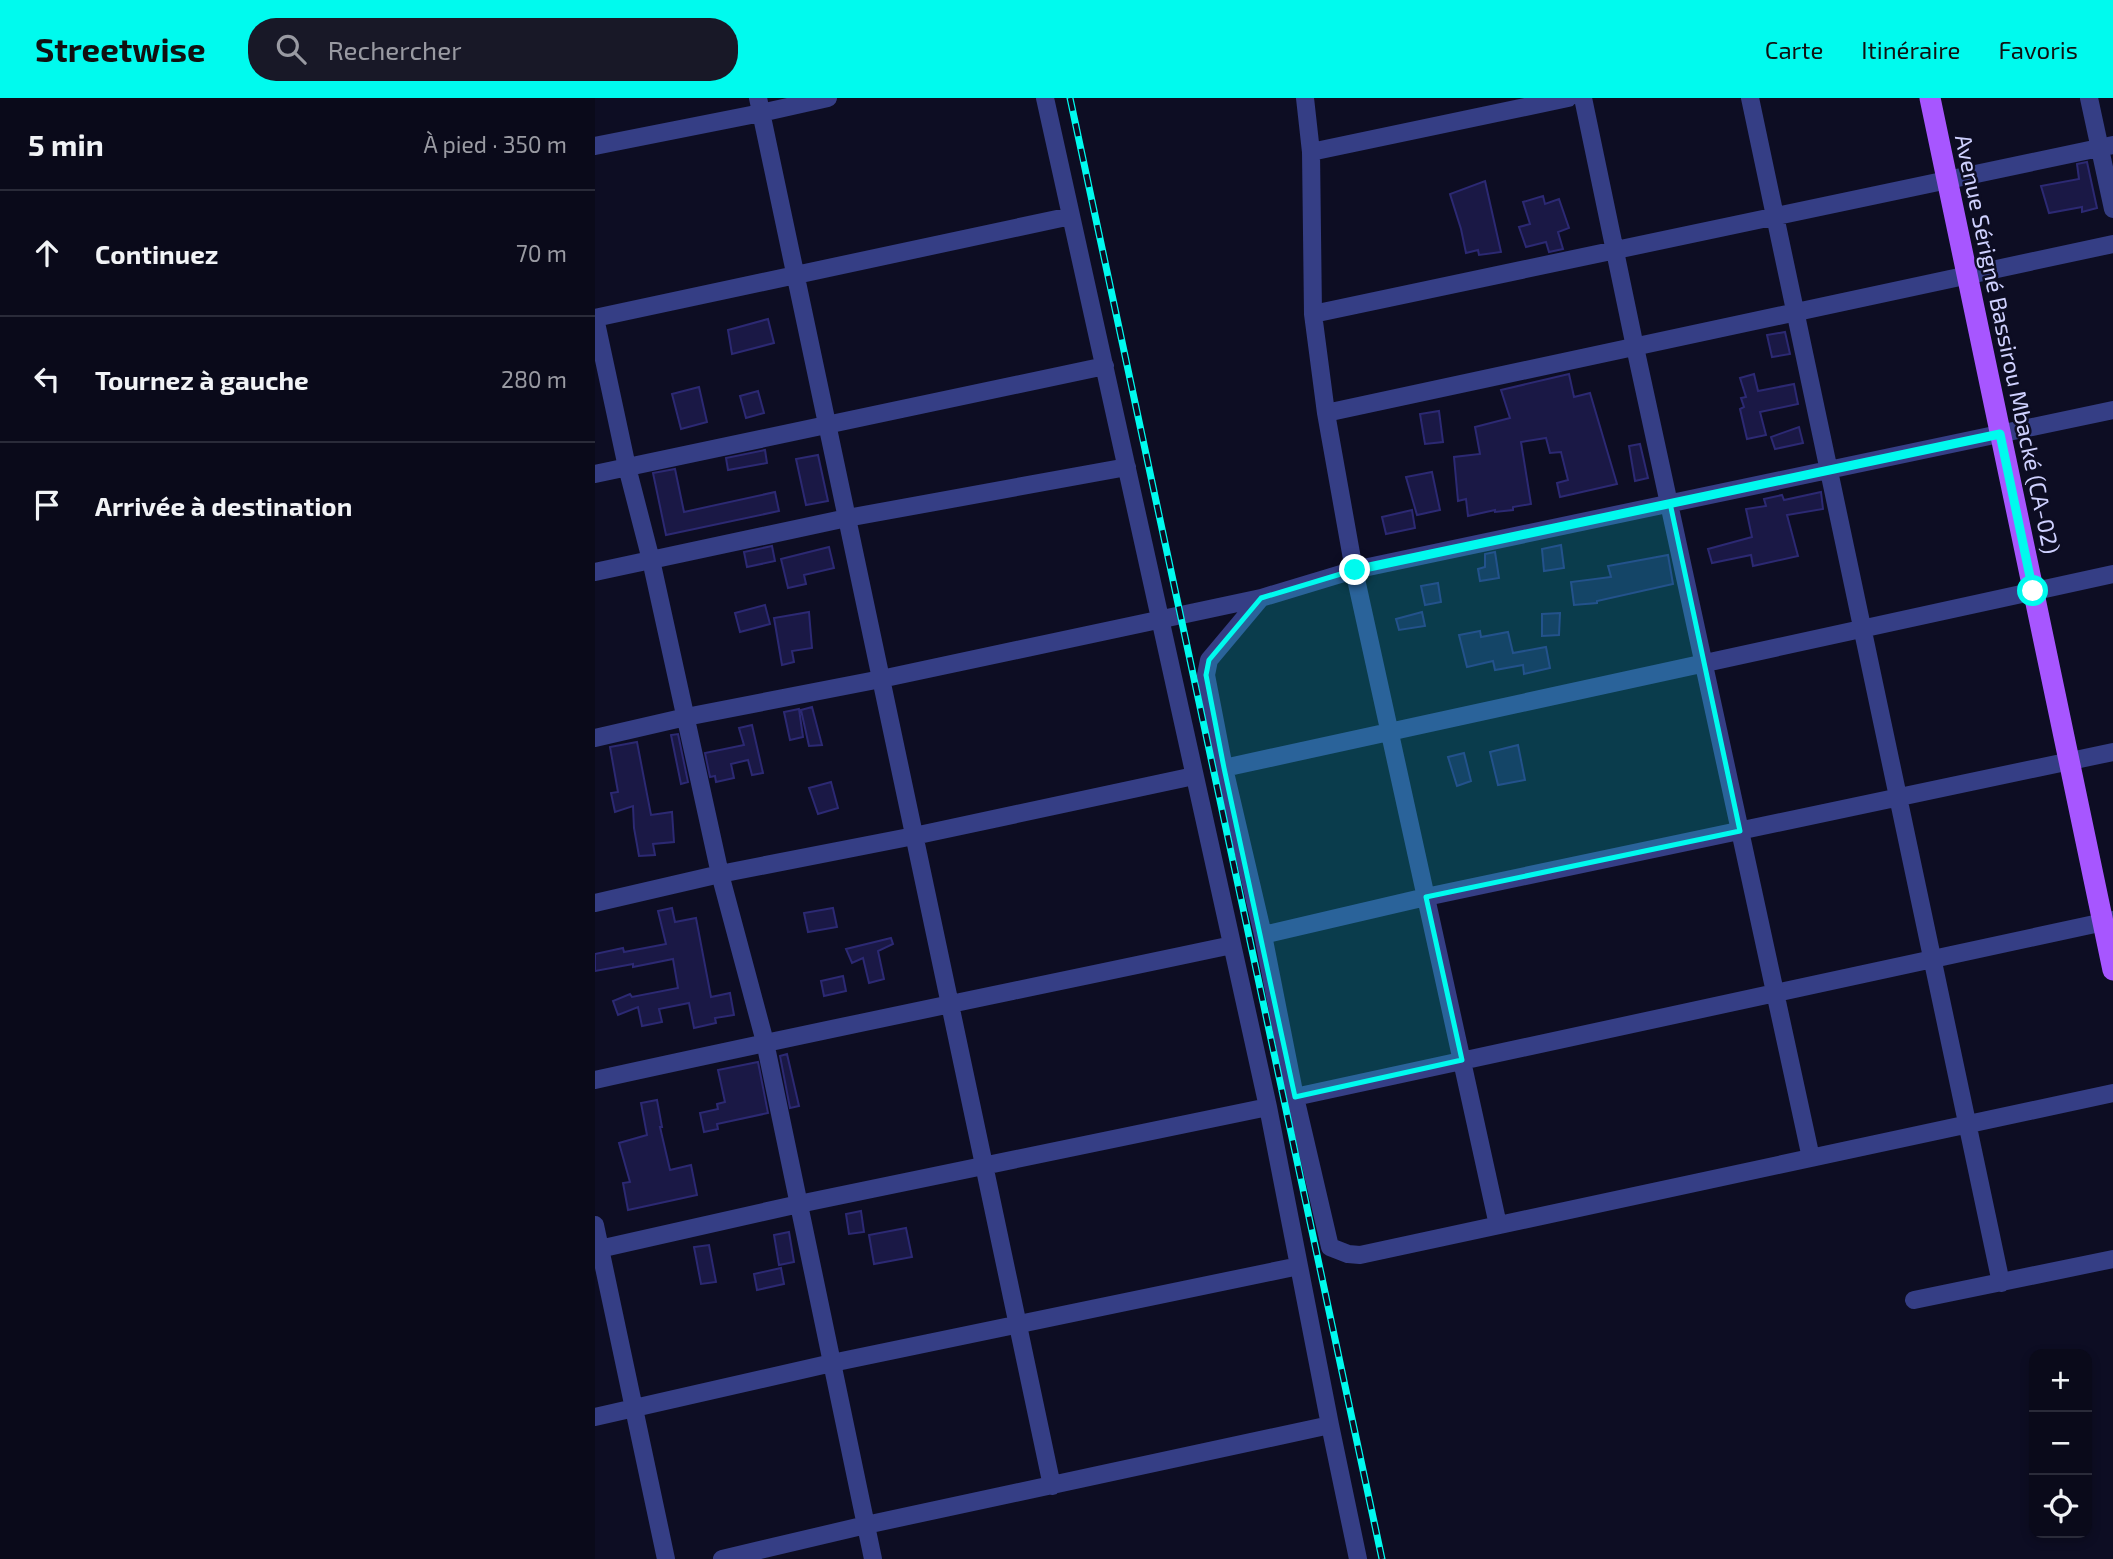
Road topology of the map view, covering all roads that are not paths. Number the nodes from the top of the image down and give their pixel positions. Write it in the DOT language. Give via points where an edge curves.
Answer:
graph roads {
  1 [pos="828,98"];
  2 [pos="1045,98"];
  3 [pos="1305,98"];
  4 [pos="1568,98"];
  5 [pos="1583,98"];
  6 [pos="1750,98"];
  7 [pos="1930,98"];
  8 [pos="2089,98"];
  9 [pos="760,106"];
  10 [pos="595,146"];
  11 [pos="2106,146"];
  12 [pos="1311,152"];
  13 [pos="1947,180"];
  14 [pos="2113,209"];
  15 [pos="1071,216"];
  16 [pos="1775,216"];
  17 [pos="2113,244"];
  18 [pos="1615,250"];
  19 [pos="795,274"];
  20 [pos="1967,276"];
  21 [pos="1794,313"];
  22 [pos="1313,314"];
  23 [pos="595,318"];
  24 [pos="1635,347"];
  25 [pos="1105,366"];
  26 [pos="2113,410"];
  27 [pos="1325,413"];
  28 [pos="827,425"];
  29 [pos="2000,434"];
  30 [pos="627,467"];
  31 [pos="1127,467"];
  32 [pos="1829,470"];
  33 [pos="595,474"];
  34 [pos="1670,503"];
  35 [pos="847,519"];
  36 [pos="651,560"];
  37 [pos="1355,570"];
  38 [pos="595,572"];
  39 [pos="2113,574"];
  40 [pos="2033,591"];
  41 [pos="1261,598"];
  42 [pos="1160,620"];
  43 [pos="1863,628"];
  44 [pos="1704,663"];
  45 [pos="881,679"];
  46 [pos="686,717"];
  47 [pos="1390,732"];
  48 [pos="595,738"];
  49 [pos="2113,752"];
  50 [pos="2069,761"];
  51 [pos="1224,768"];
  52 [pos="1194,776"];
  53 [pos="1898,797"];
  54 [pos="1740,831"];
  55 [pos="914,836"];
  56 [pos="720,874"];
  57 [pos="1426,897"];
  58 [pos="595,903"];
  59 [pos="2108,922"];
  60 [pos="1263,935"];
  61 [pos="1232,945"];
  62 [pos="1932,959"];
  63 [pos="2113,970"];
  64 [pos="1775,993"];
  65 [pos="950,1005"];
  66 [pos="765,1042"];
  67 [pos="1462,1060"];
  68 [pos="595,1080"];
  69 [pos="2113,1093"];
  70 [pos="1295,1097"];
  71 [pos="1268,1107"];
  72 [pos="1967,1124"];
  73 [pos="1811,1158"];
  74 [pos="985,1167"];
  75 [pos="799,1205"];
  76 [pos="595,1225"];
  77 [pos="1498,1225"];
  78 [pos="598,1250"];
  79 [pos="2113,1259"];
  80 [pos="1299,1266"];
  81 [pos="2001,1283"];
  82 [pos="1913,1300"];
  83 [pos="1018,1326"];
  84 [pos="832,1363"];
  85 [pos="634,1408"];
  86 [pos="595,1417"];
  87 [pos="1330,1425"];
  88 [pos="1052,1486"];
  89 [pos="866,1525"];
  90 [pos="666,1559"];
  91 [pos="722,1559"];
  92 [pos="873,1559"];
  93 [pos="1358,1559"];
  1 -- 9 [label="street"];
  2 -- 15 [label="street"];
  3 -- 12 [label="street"];
  4 -- 12 [label="street"];
  5 -- 18 [label="street"];
  6 -- 16 [label="street"];
  7 -- 13 [label="main road, Avenue Sérigné Bassirou Mbacké (CA-02)"];
  8 -- 11 [label="street"];
  9 -- 10 [label="street"];
  9 -- 19 [label="street"];
  11 -- 13 [label="street"];
  11 -- 14 [label="street"];
  12 -- 22 [label="street"];
  13 -- 16 [label="street"];
  13 -- 20 [label="main road, Avenue Sérigné Bassirou Mbacké (CA-02)"];
  15 -- 19 [label="street"];
  15 -- 25 [label="street"];
  16 -- 18 [label="street"];
  16 -- 21 [label="street"];
  17 -- 20 [label="street"];
  18 -- 22 [label="street"];
  18 -- 24 [label="street"];
  19 -- 23 [label="street"];
  19 -- 28 [label="street"];
  20 -- 21 [label="street"];
  20 -- 29 [label="main road, Avenue Sérigné Bassirou Mbacké (CA-02)"];
  21 -- 24 [label="street"];
  21 -- 32 [label="street"];
  22 -- 27 [label="street"];
  23 -- 30 [label="street"];
  24 -- 27 [label="street"];
  24 -- 34 [label="street"];
  25 -- 28 [label="street"];
  25 -- 31 [label="street"];
  26 -- 29 [label="street"];
  27 -- 37 [label="street"];
  28 -- 30 [label="street"];
  28 -- 35 [label="street"];
  29 -- 32 [label="street"];
  29 -- 40 [label="main road, Avenue Sérigné Bassirou Mbacké (CA-02)"];
  30 -- 33 [label="street"];
  30 -- 36 [label="street"];
  31 -- 35 [label="street"];
  31 -- 42 [label="street"];
  32 -- 34 [label="street"];
  32 -- 43 [label="street"];
  34 -- 37 [label="street"];
  34 -- 44 [label="street"];
  35 -- 36 [label="street"];
  35 -- 45 [label="street"];
  36 -- 38 [label="street"];
  36 -- 46 [label="street"];
  37 -- 41 [label="street"];
  37 -- 47 [label="street"];
  39 -- 40 [label="street"];
  40 -- 43 [label="street"];
  40 -- 50 [label="main road, Avenue Sérigné Bassirou Mbacké (CA-02)"];
  41 -- 42 [label="street"];
  41 -- 51 [label="street" via="1209,660 1206,675"];
  42 -- 45 [label="street"];
  42 -- 52 [label="street"];
  43 -- 44 [label="street"];
  43 -- 53 [label="street"];
  44 -- 47 [label="street"];
  44 -- 54 [label="street"];
  45 -- 46 [label="street"];
  45 -- 55 [label="street"];
  46 -- 48 [label="street"];
  46 -- 56 [label="street"];
  47 -- 51 [label="street"];
  47 -- 57 [label="street"];
  49 -- 50 [label="street"];
  50 -- 53 [label="street"];
  50 -- 59 [label="main road, Avenue Sérigné Bassirou Mbacké (CA-02)"];
  51 -- 60 [label="street"];
  52 -- 55 [label="street"];
  52 -- 61 [label="street"];
  53 -- 54 [label="street"];
  53 -- 62 [label="street"];
  54 -- 57 [label="street"];
  54 -- 64 [label="street"];
  55 -- 56 [label="street"];
  55 -- 65 [label="street"];
  56 -- 58 [label="street"];
  56 -- 66 [label="street"];
  57 -- 60 [label="street"];
  57 -- 67 [label="street"];
  59 -- 62 [label="street"];
  59 -- 63 [label="main road, Avenue Sérigné Bassirou Mbacké (CA-02)"];
  60 -- 70 [label="street"];
  61 -- 65 [label="street"];
  61 -- 71 [label="street"];
  62 -- 64 [label="street"];
  62 -- 72 [label="street"];
  64 -- 67 [label="street"];
  64 -- 73 [label="street"];
  65 -- 66 [label="street"];
  65 -- 74 [label="street"];
  66 -- 68 [label="street"];
  66 -- 75 [label="street"];
  67 -- 70 [label="street"];
  67 -- 77 [label="street"];
  69 -- 72 [label="street"];
  70 -- 77 [label="street" via="1330,1247 1360,1255"];
  71 -- 74 [label="street"];
  71 -- 80 [label="street"];
  72 -- 73 [label="street"];
  72 -- 81 [label="street"];
  73 -- 77 [label="street"];
  74 -- 75 [label="street"];
  74 -- 83 [label="street"];
  75 -- 78 [label="street"];
  75 -- 84 [label="street"];
  76 -- 78 [label="street"];
  78 -- 85 [label="street"];
  79 -- 81 [label="street"];
  80 -- 83 [label="street"];
  80 -- 87 [label="street"];
  81 -- 82 [label="street"];
  83 -- 84 [label="street"];
  83 -- 88 [label="street"];
  84 -- 85 [label="street"];
  84 -- 89 [label="street"];
  85 -- 86 [label="street"];
  85 -- 90 [label="street"];
  87 -- 88 [label="street"];
  87 -- 93 [label="street"];
  88 -- 89 [label="street"];
  89 -- 91 [label="street"];
  89 -- 92 [label="street"];
}
